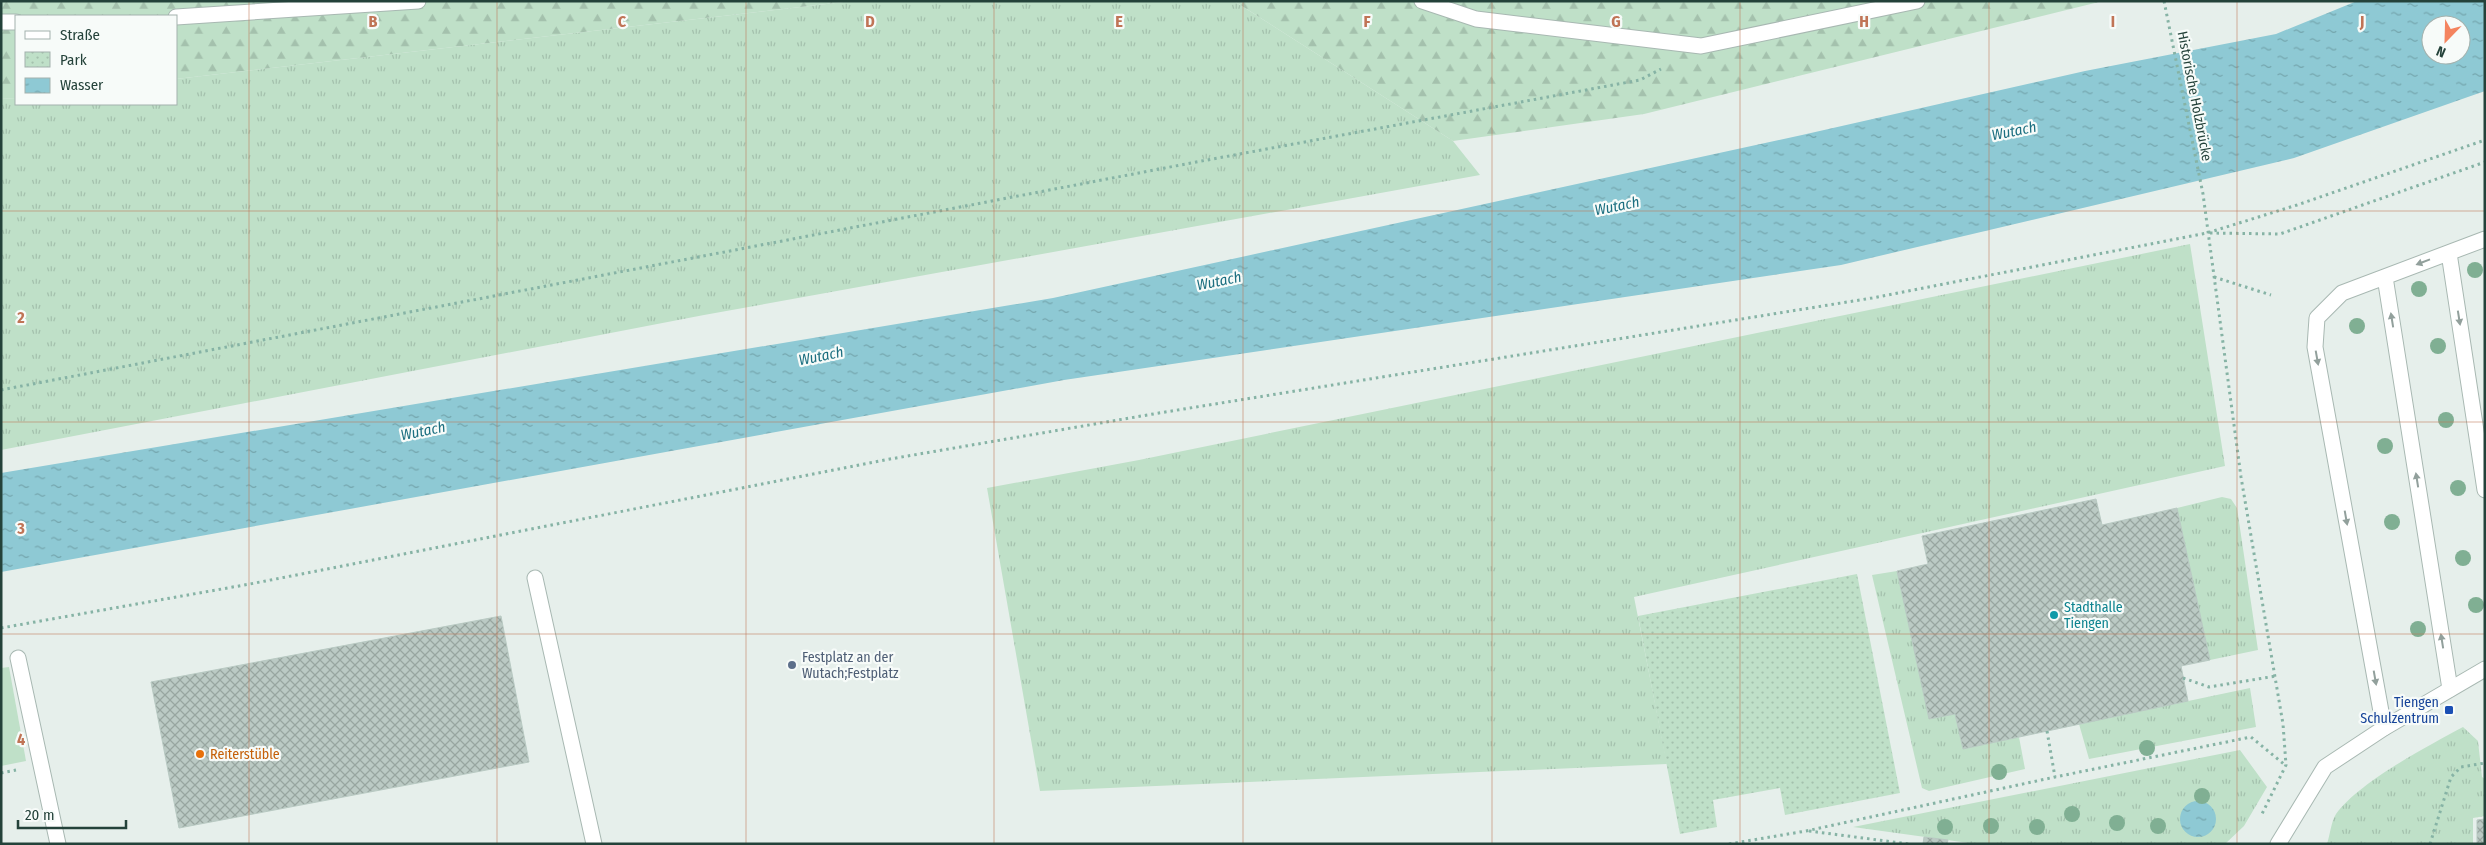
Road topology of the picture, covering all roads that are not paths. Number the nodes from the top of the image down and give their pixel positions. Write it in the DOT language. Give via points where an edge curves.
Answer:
graph roads {
  1 [pos="418,1"];
  2 [pos="1422,1"];
  3 [pos="1917,1"];
  4 [pos="178,17"];
  5 [pos="1,22"];
  6 [pos="15,22"];
  7 [pos="2485,239"];
  8 [pos="2449,252"];
  9 [pos="2385,277"];
  10 [pos="2485,490"];
  11 [pos="535,578"];
  12 [pos="18,658"];
  13 [pos="2485,669"];
  14 [pos="2450,689"];
  15 [pos="2384,728"];
  16 [pos="58,844"];
  17 [pos="594,844"];
  18 [pos="2278,844"];
  1 -- 4 [label="street"];
  2 -- 3 [label="street" via="1476,18 1700,46"];
  5 -- 6 [label="street"];
  7 -- 8 [label="street"];
  8 -- 9 [label="street, one-way"];
  8 -- 10 [label="street, one-way"];
  14 -- 9 [label="street, one-way"];
  9 -- 15 [label="street, one-way" via="2342,293 2317,318 2315,347"];
  11 -- 17 [label="street"];
  12 -- 16 [label="street"];
  13 -- 14 [label="street"];
  14 -- 15 [label="street"];
  15 -- 18 [label="street" via="2325,766"];
}
